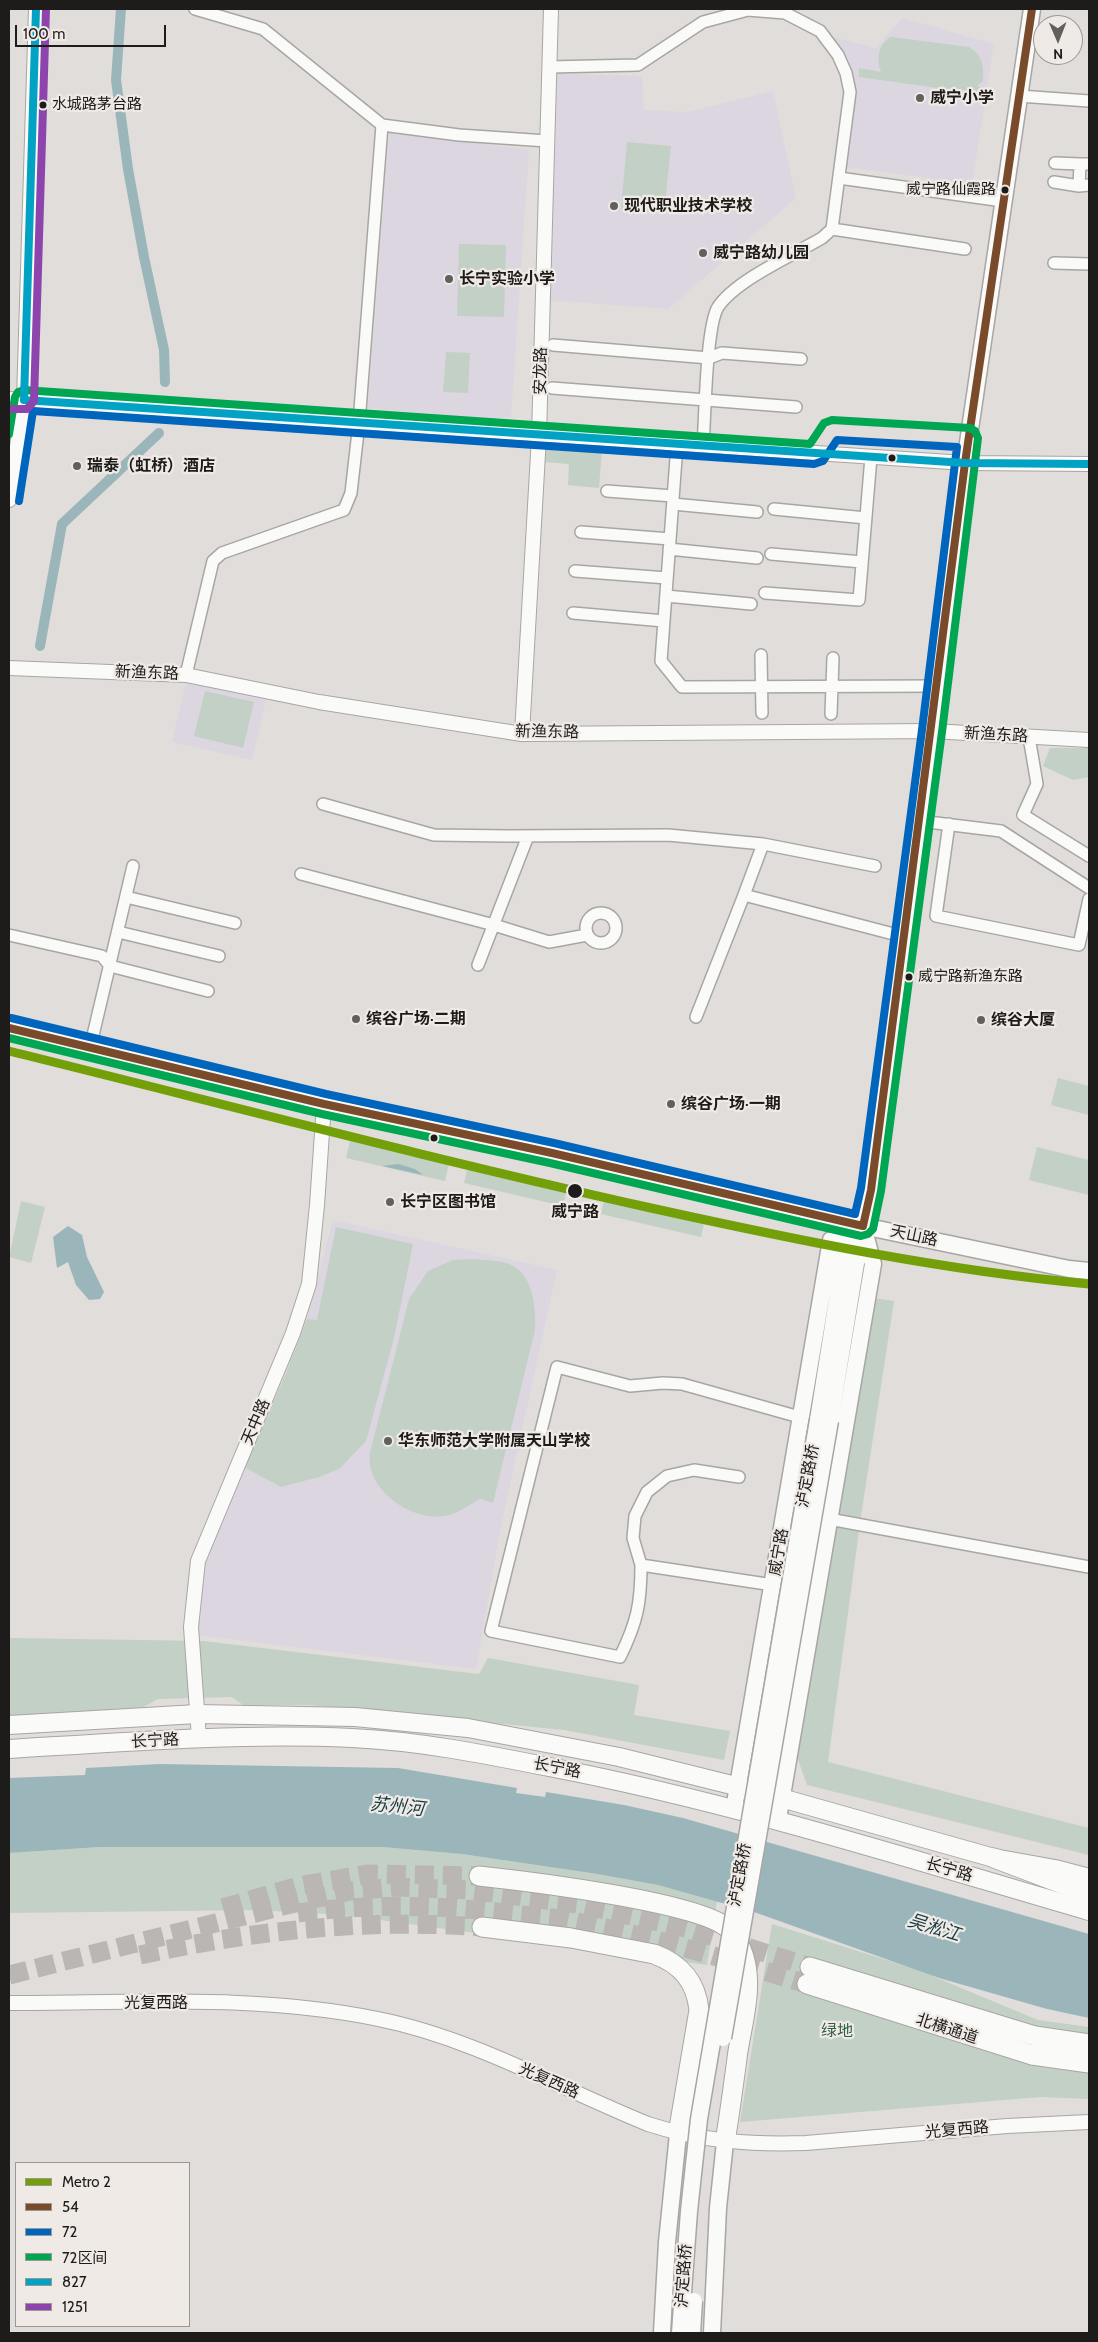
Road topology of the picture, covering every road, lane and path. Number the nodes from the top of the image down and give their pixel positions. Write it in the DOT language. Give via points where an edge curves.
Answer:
graph roads {
  1 [pos="36,9"];
  2 [pos="196,9"];
  3 [pos="550,9"];
  4 [pos="1032,9"];
  5 [pos="790,12"];
  6 [pos="549,67"];
  7 [pos="1019,96"];
  8 [pos="1089,101"];
  9 [pos="382,125"];
  10 [pos="547,141"];
  11 [pos="1055,163"];
  12 [pos="1084,164"];
  13 [pos="839,178"];
  14 [pos="1054,182"];
  15 [pos="1084,186"];
  16 [pos="1003,201"];
  17 [pos="832,229"];
  18 [pos="965,249"];
  19 [pos="1054,263"];
  20 [pos="1089,264"];
  21 [pos="554,345"];
  22 [pos="709,358"];
  23 [pos="801,360"];
  24 [pos="552,388"];
  25 [pos="9,399"];
  26 [pos="24,400"];
  27 [pos="706,401"];
  28 [pos="796,407"];
  29 [pos="359,423"];
  30 [pos="539,436"];
  31 [pos="677,445"];
  32 [pos="703,446"];
  33 [pos="871,457"];
  34 [pos="965,463"];
  35 [pos="1089,464"];
  36 [pos="607,491"];
  37 [pos="9,500"];
  38 [pos="673,500"];
  39 [pos="774,509"];
  40 [pos="757,512"];
  41 [pos="866,518"];
  42 [pos="581,532"];
  43 [pos="670,544"];
  44 [pos="771,554"];
  45 [pos="757,558"];
  46 [pos="862,562"];
  47 [pos="576,571"];
  48 [pos="667,578"];
  49 [pos="765,593"];
  50 [pos="666,596"];
  51 [pos="750,604"];
  52 [pos="573,613"];
  53 [pos="664,621"];
  54 [pos="761,655"];
  55 [pos="833,658"];
  56 [pos="9,668"];
  57 [pos="186,675"];
  58 [pos="832,686"];
  59 [pos="938,686"];
  60 [pos="762,687"];
  61 [pos="762,713"];
  62 [pos="831,714"];
  63 [pos="932,731"];
  64 [pos="522,734"];
  65 [pos="1028,737"];
  66 [pos="1089,740"];
  67 [pos="323,804"];
  68 [pos="920,821"];
  69 [pos="948,824"];
  70 [pos="528,836"];
  71 [pos="762,844"];
  72 [pos="1089,856"];
  73 [pos="133,866"];
  74 [pos="876,866"];
  75 [pos="301,874"];
  76 [pos="1089,888"];
  77 [pos="744,895"];
  78 [pos="126,897"];
  79 [pos="1089,899"];
  80 [pos="235,923"];
  81 [pos="494,925"];
  82 [pos="118,932"];
  83 [pos="9,935"];
  84 [pos="587,935"];
  85 [pos="905,937"];
  86 [pos="219,956"];
  87 [pos="478,965"];
  88 [pos="110,966"];
  89 [pos="208,990"];
  90 [pos="696,1017"];
  91 [pos="9,1028"];
  92 [pos="90,1048"];
  93 [pos="324,1104"];
  94 [pos="863,1226"];
  95 [pos="1089,1271"];
  96 [pos="817,1420"];
  97 [pos="739,1477"];
  98 [pos="829,1519"];
  99 [pos="641,1565"];
  100 [pos="1089,1568"];
  101 [pos="772,1585"];
  102 [pos="198,1714"];
  103 [pos="9,1725"];
  104 [pos="200,1738"];
  105 [pos="9,1749"];
  106 [pos="738,1786"];
  107 [pos="782,1798"];
  108 [pos="734,1809"];
  109 [pos="778,1819"];
  110 [pos="994,1858"];
  111 [pos="479,1876"];
  112 [pos="1089,1878"];
  113 [pos="1089,1894"];
  114 [pos="1089,1911"];
  115 [pos="482,1927"];
  116 [pos="9,2003"];
  117 [pos="1089,2044"];
  118 [pos="1089,2064"];
  119 [pos="1089,2122"];
  120 [pos="678,2134"];
  121 [pos="725,2142"];
  122 [pos="662,2333"];
  123 [pos="680,2333"];
  124 [pos="692,2333"];
  125 [pos="712,2333"];
  1 -- 26 [label="street"];
  2 -- 9 [label="street" via="263,29"];
  3 -- 6 [label="street, 安龙路"];
  4 -- 7 [label="main road, 威宁路"];
  5 -- 6 [label="street" via="748,10 703,22 638,65"];
  5 -- 13 [label="street" via="820,31 838,55 846,73 850,92"];
  6 -- 10 [label="street, 安龙路"];
  7 -- 8 [label="street"];
  7 -- 16 [label="main road, 威宁路"];
  9 -- 10 [label="street" via="459,135"];
  9 -- 29 [label="street"];
  10 -- 30 [label="street, 安龙路"];
  11 -- 12 [label="street"];
  12 -- 15 [label="street"];
  13 -- 16 [label="street"];
  13 -- 17 [label="street"];
  14 -- 15 [label="street"];
  16 -- 34 [label="main road, 威宁路"];
  17 -- 18 [label="street"];
  17 -- 22 [label="street" via="822,238 738,286 718,308 711,327"];
  19 -- 20 [label="street"];
  21 -- 22 [label="street"];
  22 -- 23 [label="street" via="722,353"];
  22 -- 27 [label="street"];
  24 -- 27 [label="street"];
  25 -- 26 [label="street"];
  26 -- 29 [label="street"];
  26 -- 37 [label="street"];
  27 -- 28 [label="street"];
  27 -- 32 [label="street"];
  29 -- 30 [label="street"];
  29 -- 57 [label="street" via="351,493 344,510 222,553 213,560"];
  30 -- 31 [label="street"];
  30 -- 64 [label="street, 安龙路"];
  31 -- 32 [label="street"];
  31 -- 38 [label="street"];
  32 -- 33 [label="street"];
  33 -- 34 [label="street"];
  33 -- 41 [label="street"];
  34 -- 35 [label="street"];
  34 -- 59 [label="main road, 威宁路"];
  36 -- 38 [label="street"];
  38 -- 40 [label="street"];
  38 -- 43 [label="street"];
  39 -- 41 [label="street"];
  41 -- 46 [label="street"];
  42 -- 43 [label="street"];
  43 -- 45 [label="street"];
  43 -- 48 [label="street"];
  44 -- 46 [label="street"];
  46 -- 49 [label="street" via="859,600"];
  47 -- 48 [label="street"];
  48 -- 50 [label="street"];
  50 -- 51 [label="street"];
  50 -- 53 [label="street"];
  52 -- 53 [label="street"];
  53 -- 60 [label="street" via="661,661 682,687"];
  54 -- 60 [label="street"];
  55 -- 58 [label="street"];
  56 -- 57 [label="street, 新渔东路"];
  57 -- 64 [label="street, 新渔东路" via="327,703"];
  58 -- 59 [label="street"];
  58 -- 60 [label="street"];
  58 -- 62 [label="street"];
  59 -- 63 [label="main road, 威宁路"];
  60 -- 61 [label="street"];
  63 -- 64 [label="street, 新渔东路"];
  63 -- 65 [label="street, 新渔东路"];
  63 -- 68 [label="main road, 威宁路"];
  65 -- 66 [label="street, 新渔东路"];
  65 -- 72 [label="street" via="1037,784 1022,815"];
  67 -- 70 [label="street" via="434,835"];
  68 -- 69 [label="street"];
  68 -- 85 [label="main road, 威宁路"];
  69 -- 76 [label="street" via="1001,831"];
  69 -- 79 [label="street" via="936,916 1079,945"];
  70 -- 71 [label="street" via="668,835"];
  70 -- 81 [label="street"];
  71 -- 74 [label="street"];
  71 -- 77 [label="street"];
  73 -- 78 [label="street"];
  75 -- 81 [label="street"];
  77 -- 85 [label="street"];
  77 -- 90 [label="street"];
  78 -- 80 [label="street"];
  78 -- 82 [label="street"];
  81 -- 84 [label="street" via="549,942"];
  81 -- 87 [label="street"];
  82 -- 86 [label="street"];
  82 -- 88 [label="street"];
  83 -- 88 [label="street" via="102,956"];
  85 -- 94 [label="main road, 威宁路" via="869,1206"];
  88 -- 89 [label="street"];
  88 -- 92 [label="street"];
  91 -- 92 [label="main road, 天山路"];
  92 -- 93 [label="main road, 天山路"];
  93 -- 94 [label="main road, 天山路" via="552,1153"];
  93 -- 102 [label="street, 天中路" via="309,1284 293,1333 198,1561 191,1627"];
  94 -- 95 [label="main road, 天山路"];
  94 -- 96 [label="main road, 威宁路" via="846,1244"];
  94 -- 98 [label="main road, 威宁路" via="873,1264"];
  96 -- 99 [label="street" via="682,1384 630,1386 557,1367 491,1631 620,1657 635,1626 641,1592"];
  96 -- 101 [label="main road, 威宁路"];
  96 -- 123 [label="main road, 泸定路桥, bridge" via="699,2119"];
  96 -- 124 [label="main road, 泸定路桥, bridge" via="710,2119"];
  97 -- 99 [label="street" via="694,1470 668,1476 647,1492 634,1516 633,1538"];
  98 -- 100 [label="street"];
  98 -- 107 [label="main road, 威宁路"];
  99 -- 101 [label="street"];
  101 -- 106 [label="main road, 威宁路"];
  102 -- 103 [label="main road, 长宁路"];
  102 -- 104 [label="street, 天中路"];
  102 -- 106 [label="main road, 长宁路" via="355,1716 468,1728 619,1757"];
  104 -- 105 [label="main road, 长宁路"];
  104 -- 108 [label="main road, 长宁路" via="353,1738 466,1751 617,1780"];
  106 -- 107 [label="main road, 长宁路"];
  106 -- 108 [label="main road, 威宁路"];
  107 -- 109 [label="main road, 威宁路"];
  107 -- 110 [label="main road, 长宁路"];
  108 -- 109 [label="main road, 长宁路"];
  109 -- 114 [label="main road, 长宁路"];
  110 -- 112 [label="main road, 长宁路"];
  110 -- 113 [label="highway"];
  111 -- 121 [label="highway" via="632,1899 700,1914 730,1930 745,1959 747,1992"];
  115 -- 120 [label="highway" via="647,1952 666,1958 684,1972 696,1990 699,2010"];
  116 -- 120 [label="street, 光复西路" via="244,2003 318,2009 378,2019 445,2037 620,2113"];
  117 -- 118 [label="highway, 北横通道" via="1036,2036 809,1975 1004,2047"];
  119 -- 121 [label="street, 光复西路" via="806,2143"];
  120 -- 121 [label="street, 光复西路"];
  120 -- 122 [label="main road"];
  121 -- 125 [label="main road"];
}
